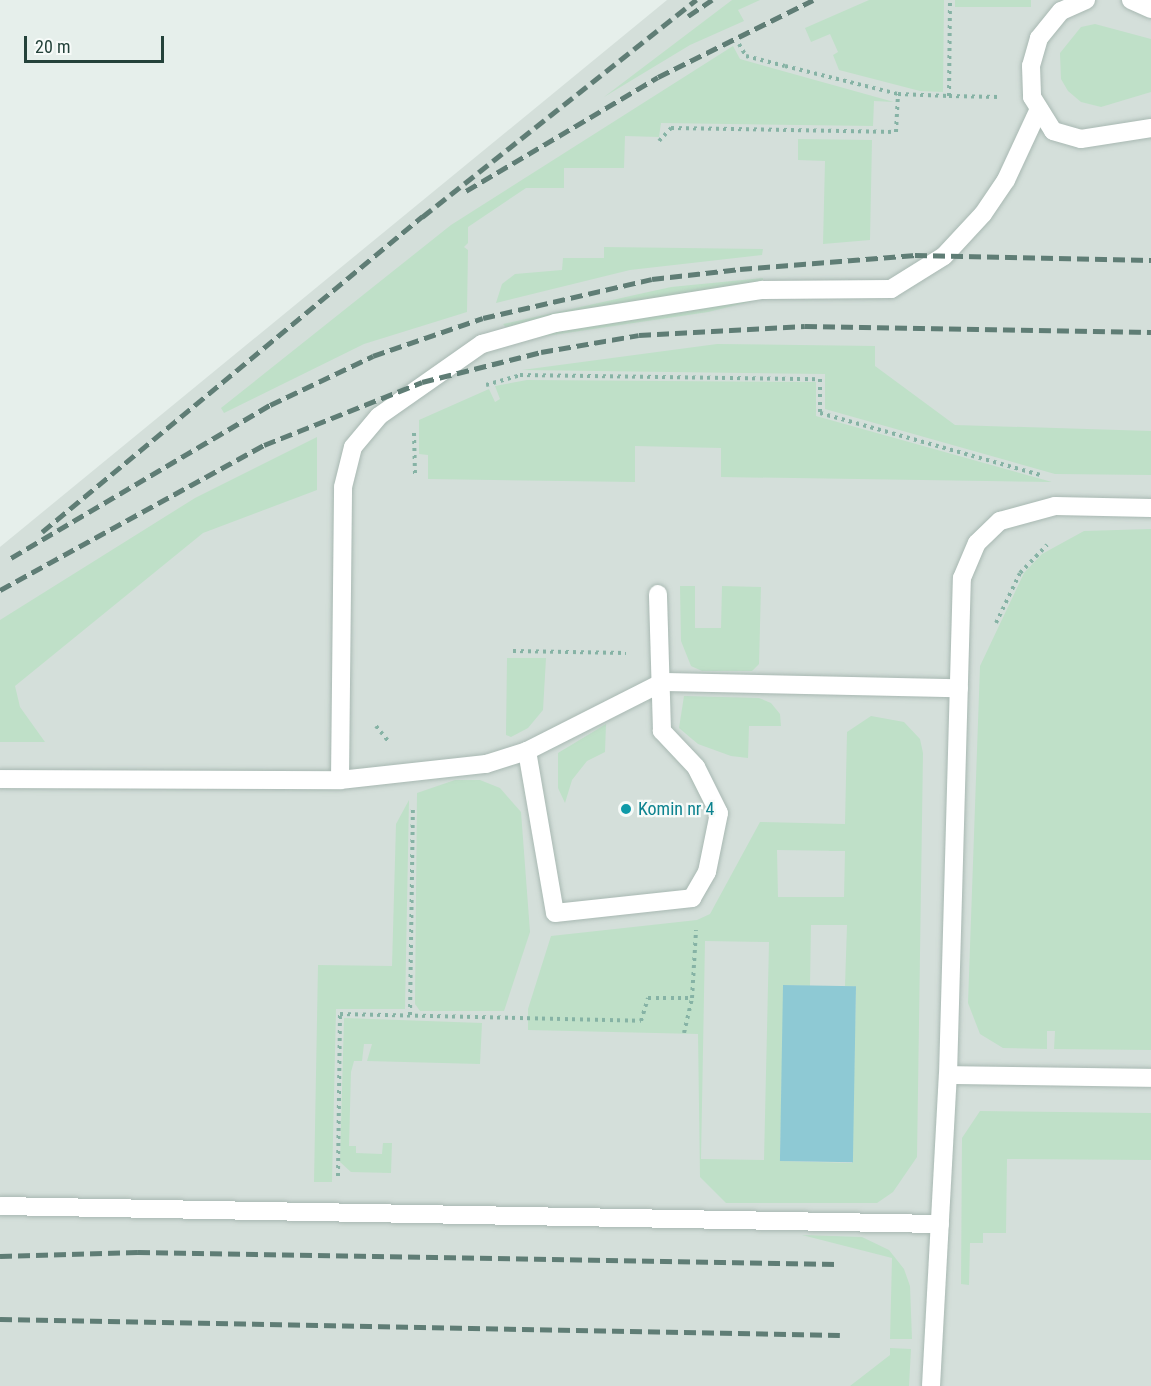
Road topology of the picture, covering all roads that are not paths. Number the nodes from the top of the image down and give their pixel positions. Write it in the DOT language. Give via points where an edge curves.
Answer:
graph roads {
  1 [pos="1086,0"];
  2 [pos="1131,0"];
  3 [pos="1151,9"];
  4 [pos="1036,103"];
  5 [pos="1151,128"];
  6 [pos="1151,508"];
  7 [pos="658,594"];
  8 [pos="663,682"];
  9 [pos="959,688"];
  10 [pos="527,751"];
  11 [pos="0,779"];
  12 [pos="340,780"];
  13 [pos="948,1075"];
  14 [pos="1151,1078"];
  15 [pos="0,1206"];
  16 [pos="940,1224"];
  17 [pos="931,1386"];
  1 -- 4 [label="lane" via="1061,11 1039,38 1031,66"];
  2 -- 3 [label="lane"];
  4 -- 5 [label="lane" via="1053,130 1081,139"];
  4 -- 12 [label="lane" via="1006,180 983,214 944,256 891,289 762,290 555,323 482,344 379,416 353,447 343,487"];
  6 -- 9 [label="lane" via="1054,506 1000,521 977,543 962,578"];
  7 -- 8 [label="lane"];
  8 -- 9 [label="lane"];
  8 -- 10 [label="lane"];
  8 -- 10 [label="lane" via="662,731 696,767 719,813 707,872 692,898 555,913"];
  9 -- 13 [label="lane"];
  10 -- 12 [label="lane" via="486,764"];
  11 -- 12 [label="lane"];
  13 -- 14 [label="lane"];
  13 -- 16 [label="lane"];
  15 -- 16 [label="lane"];
  16 -- 17 [label="lane"];
}
